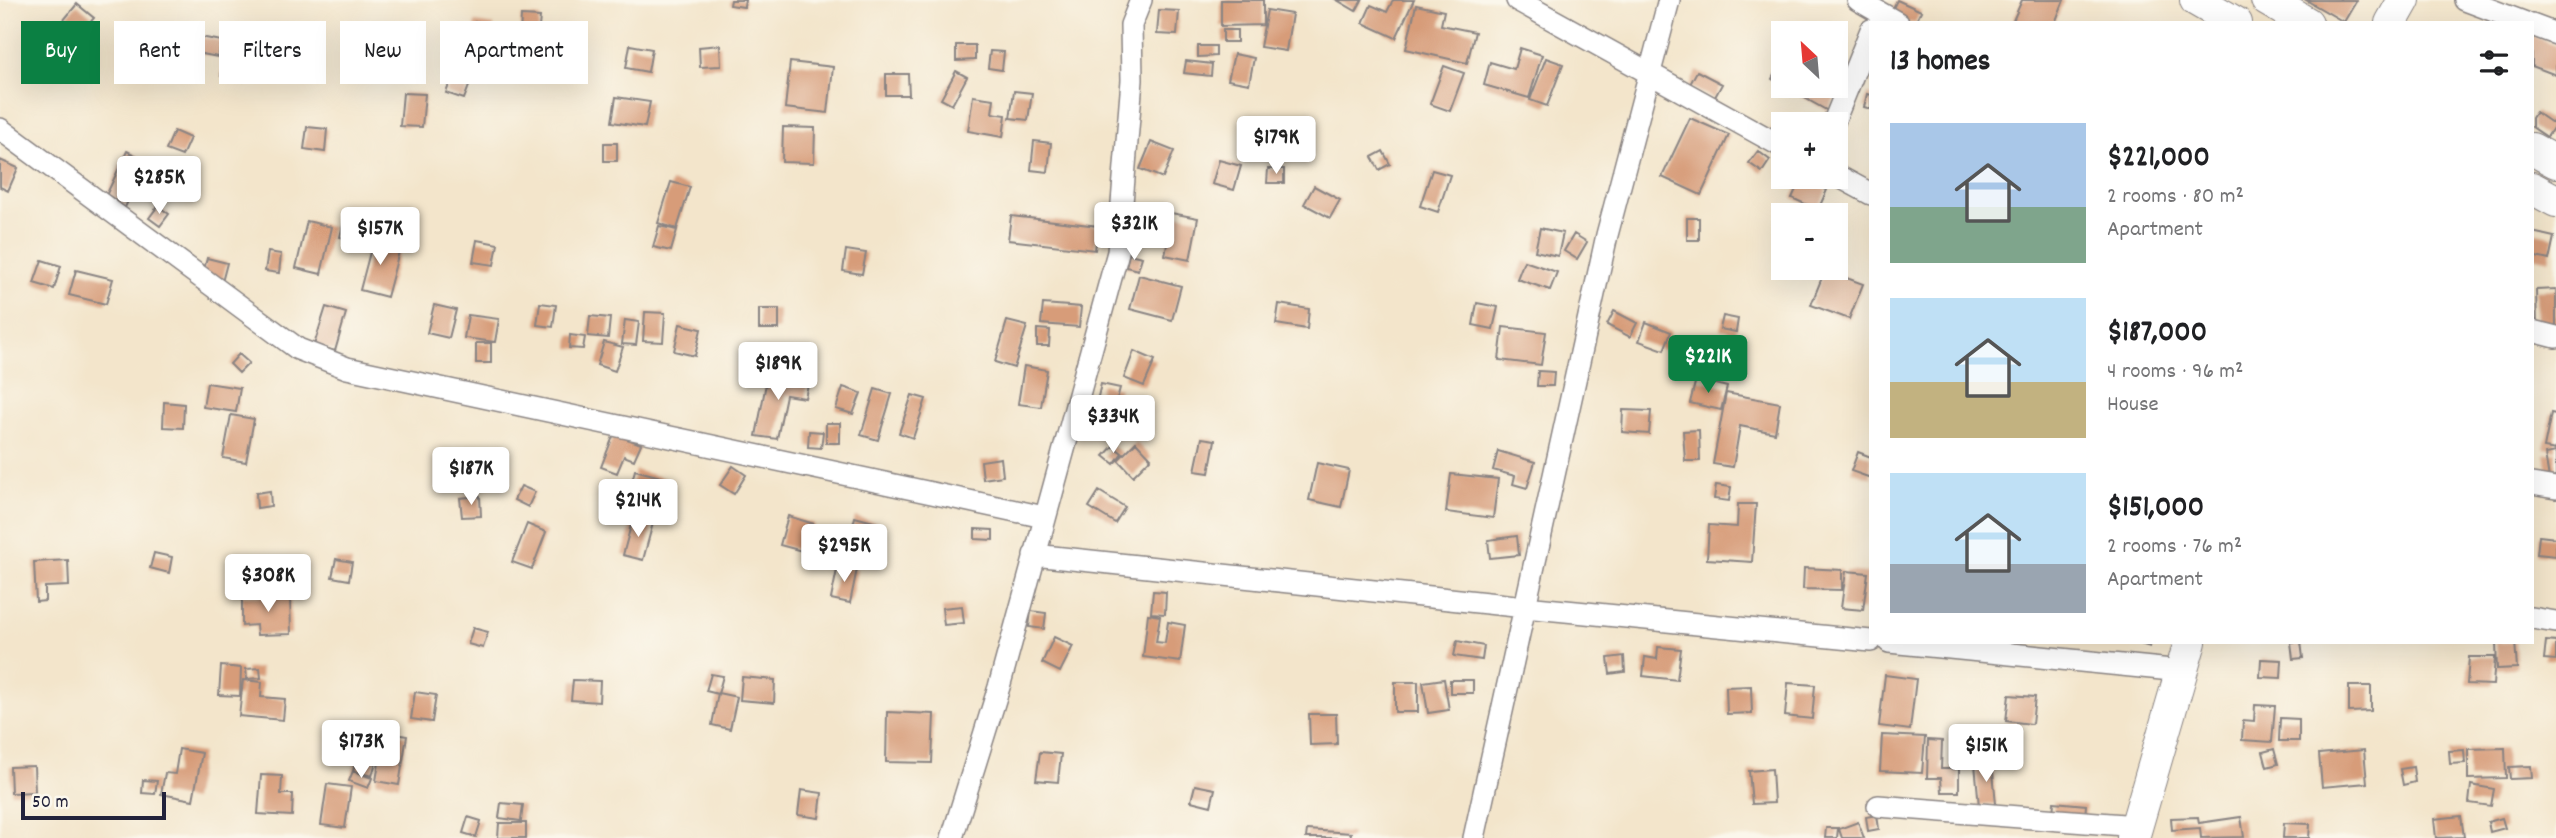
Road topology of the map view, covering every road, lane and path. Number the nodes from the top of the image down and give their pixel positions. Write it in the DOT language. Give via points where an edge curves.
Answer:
graph roads {
  1 [pos="1141,0"];
  2 [pos="1517,0"];
  3 [pos="1669,0"];
  4 [pos="1858,0"];
  5 [pos="2196,0"];
  6 [pos="2267,0"];
  7 [pos="2404,0"];
  8 [pos="2465,0"];
  9 [pos="1876,16"];
  10 [pos="2233,21"];
  11 [pos="2304,21"];
  12 [pos="2392,21"];
  13 [pos="2521,21"];
  14 [pos="2534,26"];
  15 [pos="1869,34"];
  16 [pos="2556,34"];
  17 [pos="1649,75"];
  18 [pos="1838,112"];
  19 [pos="0,128"];
  20 [pos="1771,141"];
  21 [pos="2534,150"];
  22 [pos="2556,162"];
  23 [pos="1848,182"];
  24 [pos="2534,189"];
  25 [pos="1869,193"];
  26 [pos="2556,201"];
  27 [pos="2534,332"];
  28 [pos="2556,337"];
  29 [pos="2534,484"];
  30 [pos="2556,488"];
  31 [pos="1044,517"];
  32 [pos="1034,555"];
  33 [pos="1525,607"];
  34 [pos="2534,618"];
  35 [pos="2556,622"];
  36 [pos="1869,640"];
  37 [pos="1931,644"];
  38 [pos="2186,656"];
  39 [pos="1878,806"];
  40 [pos="2135,832"];
  41 [pos="952,838"];
  42 [pos="1474,838"];
  1 -- 31 [label="street" via="1131,25 1132,80 1118,252"];
  2 -- 17 [label="street"];
  3 -- 17 [label="street"];
  4 -- 9 [label="street"];
  5 -- 10 [label="street"];
  6 -- 11 [label="street"];
  7 -- 12 [label="street"];
  8 -- 13 [label="street"];
  14 -- 16 [label="street"];
  15 -- 18 [label="street"];
  17 -- 20 [label="street"];
  17 -- 33 [label="street" via="1607,235"];
  19 -- 31 [label="street" via="298,349 347,368"];
  21 -- 22 [label="street"];
  23 -- 25 [label="street"];
  24 -- 26 [label="street"];
  27 -- 28 [label="street"];
  29 -- 30 [label="street"];
  31 -- 32 [label="street"];
  32 -- 33 [label="street"];
  32 -- 41 [label="street"];
  33 -- 36 [label="street"];
  33 -- 42 [label="street"];
  34 -- 35 [label="street"];
  37 -- 38 [label="street"];
  38 -- 40 [label="street"];
  39 -- 40 [label="street"];
}
